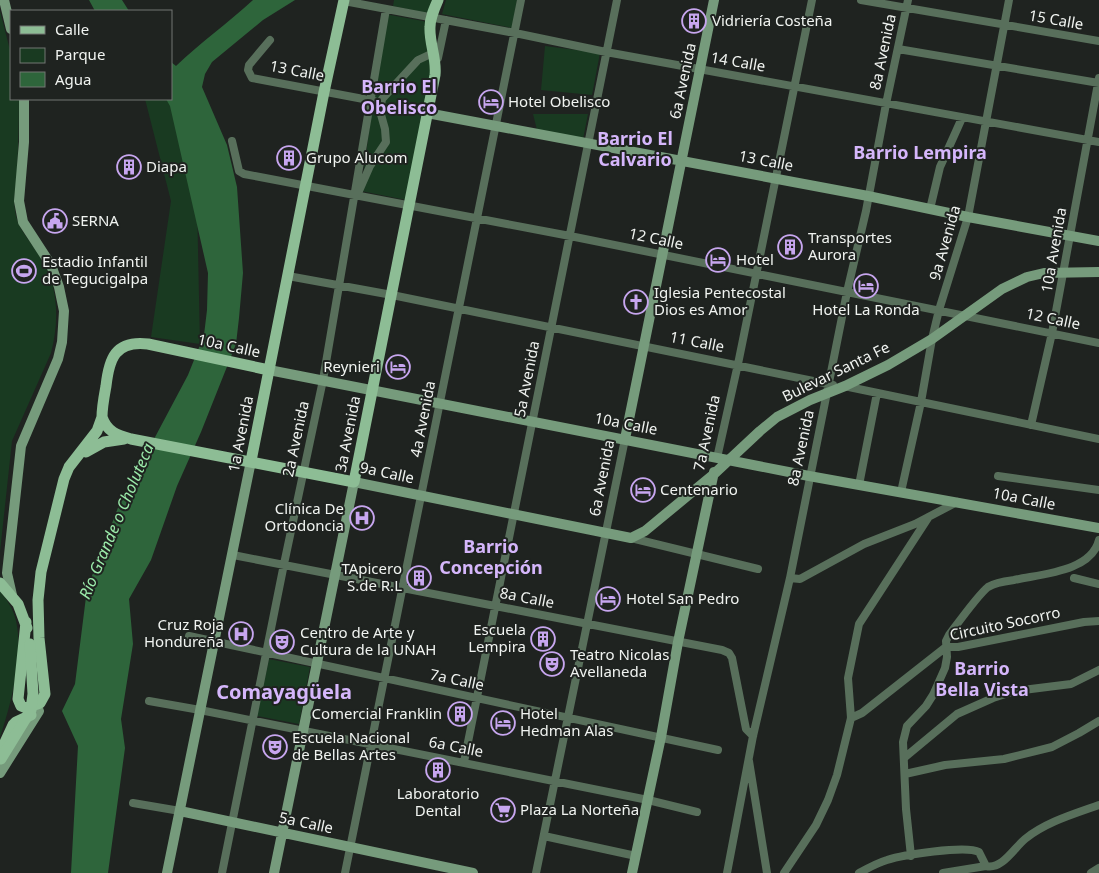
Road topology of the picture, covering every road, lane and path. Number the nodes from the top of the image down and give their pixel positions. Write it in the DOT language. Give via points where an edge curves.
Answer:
graph roads {
  1 [pos="4,0"];
  2 [pos="438,0"];
  3 [pos="521,0"];
  4 [pos="617,0"];
  5 [pos="714,0"];
  6 [pos="812,0"];
  7 [pos="861,0"];
  8 [pos="1009,0"];
  9 [pos="344,1"];
  10 [pos="907,4"];
  11 [pos="386,9"];
  12 [pos="431,18"];
  13 [pos="446,20"];
  14 [pos="1004,24"];
  15 [pos="10,25"];
  16 [pos="515,33"];
  17 [pos="270,40"];
  18 [pos="1099,41"];
  19 [pos="898,49"];
  20 [pos="606,52"];
  21 [pos="436,53"];
  22 [pos="996,65"];
  23 [pos="700,69"];
  24 [pos="1099,81"];
  25 [pos="794,86"];
  26 [pos="324,92"];
  27 [pos="24,100"];
  28 [pos="370,100"];
  29 [pos="382,102"];
  30 [pos="886,104"];
  31 [pos="428,113"];
  32 [pos="962,118"];
  33 [pos="986,122"];
  34 [pos="496,125"];
  35 [pos="232,141"];
  36 [pos="1088,141"];
  37 [pos="1099,142"];
  38 [pos="588,143"];
  39 [pos="682,161"];
  40 [pos="775,178"];
  41 [pos="306,185"];
  42 [pos="356,195"];
  43 [pos="868,196"];
  44 [pos="409,206"];
  45 [pos="930,209"];
  46 [pos="968,217"];
  47 [pos="477,219"];
  48 [pos="1070,235"];
  49 [pos="570,236"];
  50 [pos="1099,241"];
  51 [pos="662,255"];
  52 [pos="1064,272"];
  53 [pos="1099,272"];
  54 [pos="756,274"];
  55 [pos="288,276"];
  56 [pos="340,285"];
  57 [pos="847,292"];
  58 [pos="392,295"];
  59 [pos="459,308"];
  60 [pos="939,310"];
  61 [pos="964,315"];
  62 [pos="551,327"];
  63 [pos="1052,333"];
  64 [pos="932,339"];
  65 [pos="1099,343"];
  66 [pos="644,346"];
  67 [pos="738,364"];
  68 [pos="269,370"];
  69 [pos="323,380"];
  70 [pos="845,386"];
  71 [pos="828,389"];
  72 [pos="372,390"];
  73 [pos="878,393"];
  74 [pos="921,402"];
  75 [pos="440,403"];
  76 [pos="102,417"];
  77 [pos="532,421"];
  78 [pos="1031,425"];
  79 [pos="134,439"];
  80 [pos="625,439"];
  81 [pos="1099,439"];
  82 [pos="717,458"];
  83 [pos="729,460"];
  84 [pos="251,461"];
  85 [pos="303,472"];
  86 [pos="714,474"];
  87 [pos="809,476"];
  88 [pos="998,476"];
  89 [pos="354,482"];
  90 [pos="859,485"];
  91 [pos="1099,490"];
  92 [pos="901,492"];
  93 [pos="421,496"];
  94 [pos="957,502"];
  95 [pos="514,515"];
  96 [pos="928,518"];
  97 [pos="1099,528"];
  98 [pos="607,534"];
  99 [pos="631,538"];
  100 [pos="1099,540"];
  101 [pos="697,554"];
  102 [pos="233,555"];
  103 [pos="4,557"];
  104 [pos="284,564"];
  105 [pos="758,569"];
  106 [pos="336,575"];
  107 [pos="790,578"];
  108 [pos="1074,578"];
  109 [pos="0,583"];
  110 [pos="1099,584"];
  111 [pos="403,588"];
  112 [pos="12,596"];
  113 [pos="496,606"];
  114 [pos="1099,621"];
  115 [pos="26,622"];
  116 [pos="587,624"];
  117 [pos="190,636"];
  118 [pos="214,642"];
  119 [pos="678,642"];
  120 [pos="946,647"];
  121 [pos="266,653"];
  122 [pos="317,664"];
  123 [pos="1099,670"];
  124 [pos="384,678"];
  125 [pos="477,698"];
  126 [pos="149,701"];
  127 [pos="200,710"];
  128 [pos="40,711"];
  129 [pos="568,717"];
  130 [pos="851,718"];
  131 [pos="253,720"];
  132 [pos="1099,721"];
  133 [pos="304,730"];
  134 [pos="753,736"];
  135 [pos="661,737"];
  136 [pos="372,744"];
  137 [pos="718,750"];
  138 [pos="0,757"];
  139 [pos="748,757"];
  140 [pos="904,758"];
  141 [pos="464,762"];
  142 [pos="0,773"];
  143 [pos="905,774"];
  144 [pos="555,781"];
  145 [pos="648,800"];
  146 [pos="133,804"];
  147 [pos="1099,805"];
  148 [pos="180,811"];
  149 [pos="697,812"];
  150 [pos="233,822"];
  151 [pos="282,833"];
  152 [pos="544,836"];
  153 [pos="350,847"];
  154 [pos="636,856"];
  155 [pos="911,856"];
  156 [pos="986,866"];
  157 [pos="1099,868"];
  158 [pos="167,873"];
  159 [pos="222,873"];
  160 [pos="274,873"];
  161 [pos="345,873"];
  162 [pos="473,873"];
  163 [pos="536,873"];
  164 [pos="632,873"];
  165 [pos="727,873"];
  166 [pos="767,873"];
  167 [pos="784,873"];
  168 [pos="859,873"];
  169 [pos="943,873"];
  170 [pos="1092,873"];
  1 -- 15 [label="street"];
  2 -- 12 [label="main road, 3a Avenida"];
  3 -- 16 [label="street, 4a Avenida"];
  4 -- 20 [label="street, 5a Avenida"];
  5 -- 23 [label="street, 6a Avenida"];
  6 -- 25 [label="street, 7a Avenida"];
  7 -- 10 [label="street, 15 Calle"];
  8 -- 14 [label="street, 9a Avenida"];
  9 -- 11 [label="street, 14 Calle"];
  9 -- 26 [label="main road, 1a Avenida"];
  10 -- 14 [label="street, 15 Calle"];
  10 -- 19 [label="street, 8a Avenida"];
  11 -- 12 [label="street, 14 Calle"];
  11 -- 28 [label="street, 2a Avenida"];
  12 -- 13 [label="street, 14 Calle"];
  12 -- 21 [label="main road, 3a Avenida"];
  13 -- 16 [label="street, 14 Calle"];
  13 -- 21 [label="street"];
  14 -- 18 [label="street, 15 Calle"];
  14 -- 22 [label="street, 9a Avenida"];
  16 -- 20 [label="street, 14 Calle"];
  16 -- 34 [label="street, 4a Avenida"];
  17 -- 26 [label="street, 13 Calle" via="249,65 252,78"];
  19 -- 22 [label="street"];
  19 -- 30 [label="street, 8a Avenida"];
  20 -- 23 [label="street, 14 Calle"];
  20 -- 38 [label="street, 5a Avenida"];
  21 -- 29 [label="street" via="411,66"];
  21 -- 31 [label="main road, 3a Avenida"];
  22 -- 24 [label="street"];
  22 -- 33 [label="street, 9a Avenida"];
  23 -- 25 [label="street, 14 Calle"];
  23 -- 39 [label="street, 6a Avenida"];
  24 -- 36 [label="street, 10a Avenida"];
  25 -- 30 [label="street, 14 Calle"];
  25 -- 40 [label="street, 7a Avenida"];
  26 -- 28 [label="street, 13 Calle"];
  26 -- 41 [label="main road, 1a Avenida"];
  27 -- 103 [label="street" via="19,200 23,222 51,265 64,311 58,360 21,446"];
  28 -- 29 [label="street, 13 Calle"];
  28 -- 42 [label="street, 2a Avenida"];
  29 -- 42 [label="street" via="380,111 386,142"];
  30 -- 32 [label="street, 14 Calle"];
  30 -- 43 [label="street, 8a Avenida"];
  31 -- 34 [label="street, 13 Calle"];
  31 -- 44 [label="main road, 3a Avenida"];
  32 -- 33 [label="street, 14 Calle"];
  32 -- 45 [label="street" via="940,166"];
  33 -- 36 [label="street, 14 Calle"];
  33 -- 46 [label="street, 9a Avenida"];
  34 -- 38 [label="street, 13 Calle"];
  34 -- 47 [label="street, 4a Avenida"];
  35 -- 41 [label="street, 12 Calle" via="241,173"];
  36 -- 37 [label="street, 14 Calle"];
  36 -- 48 [label="street, 10a Avenida"];
  38 -- 39 [label="street, 13 Calle"];
  38 -- 49 [label="street, 5a Avenida"];
  39 -- 40 [label="street, 13 Calle"];
  39 -- 51 [label="street, 6a Avenida"];
  40 -- 43 [label="street, 13 Calle"];
  40 -- 54 [label="street, 7a Avenida"];
  41 -- 42 [label="street, 12 Calle"];
  41 -- 55 [label="main road, 1a Avenida"];
  42 -- 44 [label="street, 12 Calle"];
  42 -- 56 [label="street, 2a Avenida"];
  43 -- 45 [label="street, 13 Calle"];
  43 -- 57 [label="street, 8a Avenida"];
  44 -- 47 [label="street, 12 Calle"];
  44 -- 58 [label="main road, 3a Avenida"];
  45 -- 46 [label="street, 13 Calle"];
  46 -- 48 [label="street, 13 Calle"];
  46 -- 60 [label="street, 9a Avenida"];
  47 -- 49 [label="street, 12 Calle"];
  47 -- 59 [label="street, 4a Avenida"];
  48 -- 50 [label="street, 13 Calle"];
  48 -- 52 [label="street, 10a Avenida"];
  49 -- 51 [label="street, 12 Calle"];
  49 -- 62 [label="street, 5a Avenida"];
  51 -- 54 [label="street, 12 Calle"];
  51 -- 66 [label="street, 6a Avenida"];
  52 -- 53 [label="street, Bulevar Santa Fe"];
  52 -- 61 [label="street, Bulevar Santa Fe" via="1027,277 1002,289"];
  52 -- 63 [label="street, 10a Avenida"];
  54 -- 57 [label="street, 12 Calle"];
  54 -- 67 [label="street, 7a Avenida"];
  55 -- 56 [label="street, 11 Calle"];
  55 -- 68 [label="main road, 1a Avenida"];
  56 -- 58 [label="street, 11 Calle"];
  56 -- 69 [label="street, 2a Avenida"];
  57 -- 60 [label="street, 12 Calle"];
  57 -- 71 [label="street, 8a Avenida"];
  58 -- 59 [label="street, 11 Calle"];
  58 -- 72 [label="main road, 3a Avenida"];
  59 -- 62 [label="street, 11 Calle"];
  59 -- 75 [label="street, 4a Avenida"];
  60 -- 61 [label="street, 12 Calle"];
  60 -- 64 [label="street, 9a Avenida"];
  61 -- 63 [label="street, 12 Calle"];
  61 -- 64 [label="street, Bulevar Santa Fe"];
  62 -- 66 [label="street, 11 Calle"];
  62 -- 77 [label="street, 5a Avenida"];
  63 -- 65 [label="street, 12 Calle"];
  63 -- 78 [label="street, 10a Avenida"];
  64 -- 70 [label="street, Bulevar Santa Fe"];
  64 -- 74 [label="street, 9a Avenida"];
  66 -- 67 [label="street, 11 Calle"];
  66 -- 80 [label="street, 6a Avenida"];
  67 -- 71 [label="street, 11 Calle"];
  67 -- 82 [label="street, 7a Avenida"];
  68 -- 69 [label="street, 10a Calle"];
  68 -- 76 [label="main road, 10a Calle" via="148,344 130,345 115,354 108,366"];
  68 -- 84 [label="main road, 1a Avenida"];
  69 -- 72 [label="street, 10a Calle"];
  69 -- 85 [label="street, 2a Avenida"];
  70 -- 71 [label="street, Bulevar Santa Fe"];
  70 -- 73 [label="street"];
  71 -- 83 [label="street, Bulevar Santa Fe" via="777,417"];
  71 -- 87 [label="street, 8a Avenida"];
  72 -- 75 [label="street, 10a Calle"];
  72 -- 89 [label="main road, 3a Avenida"];
  73 -- 74 [label="street"];
  73 -- 90 [label="street"];
  74 -- 78 [label="street"];
  74 -- 92 [label="street, 9a Avenida"];
  75 -- 77 [label="street, 10a Calle"];
  75 -- 93 [label="street, 4a Avenida"];
  76 -- 79 [label="main road" via="108,430"];
  76 -- 115 [label="main road" via="91,441 69,467 60,490 39,587 39,638 45,694 40,703 26,708 18,699"];
  77 -- 80 [label="street, 10a Calle"];
  77 -- 95 [label="street, 5a Avenida"];
  78 -- 81 [label="street"];
  79 -- 84 [label="main road, 9a Calle"];
  79 -- 128 [label="main road" via="116,439 95,446 73,469 68,481 44,588 44,637 51,693 49,702"];
  80 -- 82 [label="street, 10a Calle"];
  80 -- 98 [label="street, 6a Avenida"];
  82 -- 83 [label="street, 10a Calle"];
  82 -- 86 [label="street, 7a Avenida"];
  83 -- 86 [label="street, Bulevar Santa Fe"];
  83 -- 87 [label="street, 10a Calle"];
  84 -- 85 [label="main road, 9a Calle"];
  84 -- 102 [label="street, 1a Avenida"];
  85 -- 89 [label="main road, 9a Calle"];
  85 -- 104 [label="street, 2a Avenida"];
  86 -- 99 [label="street, Bulevar Santa Fe" via="645,531"];
  86 -- 101 [label="street, 7a Avenida"];
  87 -- 90 [label="street, 10a Calle"];
  87 -- 107 [label="street, 8a Avenida"];
  88 -- 91 [label="street"];
  89 -- 93 [label="street, 9a Calle"];
  89 -- 106 [label="street, 3a Avenida"];
  90 -- 92 [label="street, 10a Calle"];
  92 -- 94 [label="street, 10a Calle"];
  93 -- 95 [label="street, 9a Calle"];
  93 -- 111 [label="street, 4a Avenida"];
  94 -- 96 [label="street"];
  94 -- 97 [label="street, 10a Calle"];
  95 -- 98 [label="street, 9a Calle"];
  95 -- 113 [label="street, 5a Avenida"];
  96 -- 107 [label="street" via="864,544 800,579"];
  96 -- 130 [label="street" via="859,624 848,678"];
  98 -- 99 [label="street"];
  98 -- 116 [label="street, 6a Avenida"];
  99 -- 101 [label="street"];
  100 -- 120 [label="street" via="1089,558 1070,568 988,588 949,635"];
  101 -- 105 [label="street"];
  101 -- 119 [label="street, 7a Avenida"];
  102 -- 104 [label="street, 8a Calle"];
  102 -- 118 [label="street, 1a Avenida"];
  103 -- 112 [label="street"];
  104 -- 106 [label="street, 8a Calle"];
  104 -- 121 [label="street, 2a Avenida"];
  106 -- 111 [label="street, 8a Calle"];
  106 -- 122 [label="street, 3a Avenida"];
  107 -- 134 [label="street, 8a Avenida"];
  108 -- 110 [label="street"];
  109 -- 112 [label="main road"];
  111 -- 113 [label="street, 8a Calle"];
  111 -- 124 [label="street, 4a Avenida"];
  112 -- 115 [label="main road"];
  113 -- 116 [label="street, 8a Calle"];
  113 -- 125 [label="street, 5a Avenida"];
  114 -- 120 [label="street, Circuito Socorro"];
  115 -- 138 [label="main road, bridge" via="33,694 31,710"];
  116 -- 119 [label="street, 8a Calle"];
  116 -- 129 [label="street, 6a Avenida"];
  117 -- 118 [label="street, 7a Calle"];
  118 -- 121 [label="street, 7a Calle"];
  118 -- 127 [label="street, 1a Avenida"];
  119 -- 134 [label="street, 8a Calle" via="729,653 746,729"];
  119 -- 135 [label="street, 7a Avenida"];
  120 -- 130 [label="street" via="862,713"];
  120 -- 140 [label="street, Circuito Socorro" via="947,663 937,687 926,706 905,730"];
  121 -- 122 [label="street, 7a Calle"];
  121 -- 131 [label="street, 2a Avenida"];
  122 -- 124 [label="street, 7a Calle"];
  122 -- 133 [label="street, 3a Avenida"];
  123 -- 140 [label="street" via="1071,684 1015,691 957,714"];
  124 -- 125 [label="street, 7a Calle"];
  124 -- 136 [label="street, 4a Avenida"];
  125 -- 129 [label="street, 7a Calle"];
  125 -- 141 [label="street, 5a Avenida"];
  126 -- 127 [label="street, 6a Calle"];
  127 -- 131 [label="street, 6a Calle"];
  127 -- 148 [label="street, 1a Avenida"];
  128 -- 138 [label="main road" via="16,722"];
  128 -- 142 [label="street"];
  129 -- 135 [label="street, 7a Calle"];
  129 -- 144 [label="street, 6a Avenida"];
  130 -- 167 [label="street" via="828,800 813,830"];
  131 -- 133 [label="street, 6a Calle"];
  131 -- 150 [label="street, 2a Avenida"];
  132 -- 143 [label="street" via="1052,747"];
  133 -- 136 [label="street, 6a Calle"];
  133 -- 151 [label="street, 3a Avenida"];
  134 -- 139 [label="street, 8a Avenida"];
  135 -- 137 [label="street, 7a Calle"];
  135 -- 145 [label="street, 7a Avenida"];
  136 -- 141 [label="street, 6a Calle"];
  136 -- 153 [label="street, 4a Avenida"];
  139 -- 165 [label="street, 8a Avenida"];
  139 -- 166 [label="street"];
  140 -- 143 [label="street, Circuito Socorro"];
  141 -- 144 [label="street, 6a Calle"];
  143 -- 155 [label="street, Circuito Socorro"];
  144 -- 145 [label="street, 6a Calle"];
  144 -- 152 [label="street, 6a Avenida"];
  145 -- 149 [label="street, 6a Calle"];
  145 -- 154 [label="street, 7a Avenida"];
  146 -- 148 [label="street, 5a Calle"];
  147 -- 156 [label="street" via="1060,818 1026,838 999,864"];
  148 -- 150 [label="street, 5a Calle"];
  148 -- 158 [label="street, 1a Avenida"];
  150 -- 151 [label="street, 5a Calle"];
  150 -- 159 [label="street, 2a Avenida"];
  151 -- 153 [label="street, 5a Calle"];
  151 -- 160 [label="street, 3a Avenida"];
  152 -- 154 [label="street"];
  152 -- 163 [label="street, 6a Avenida"];
  153 -- 161 [label="street, 4a Avenida"];
  153 -- 162 [label="street, 5a Calle"];
  154 -- 164 [label="street, 7a Avenida"];
  155 -- 156 [label="street" via="976,850"];
  155 -- 168 [label="street" via="888,860"];
  156 -- 169 [label="street"];
  157 -- 170 [label="street"];
}
